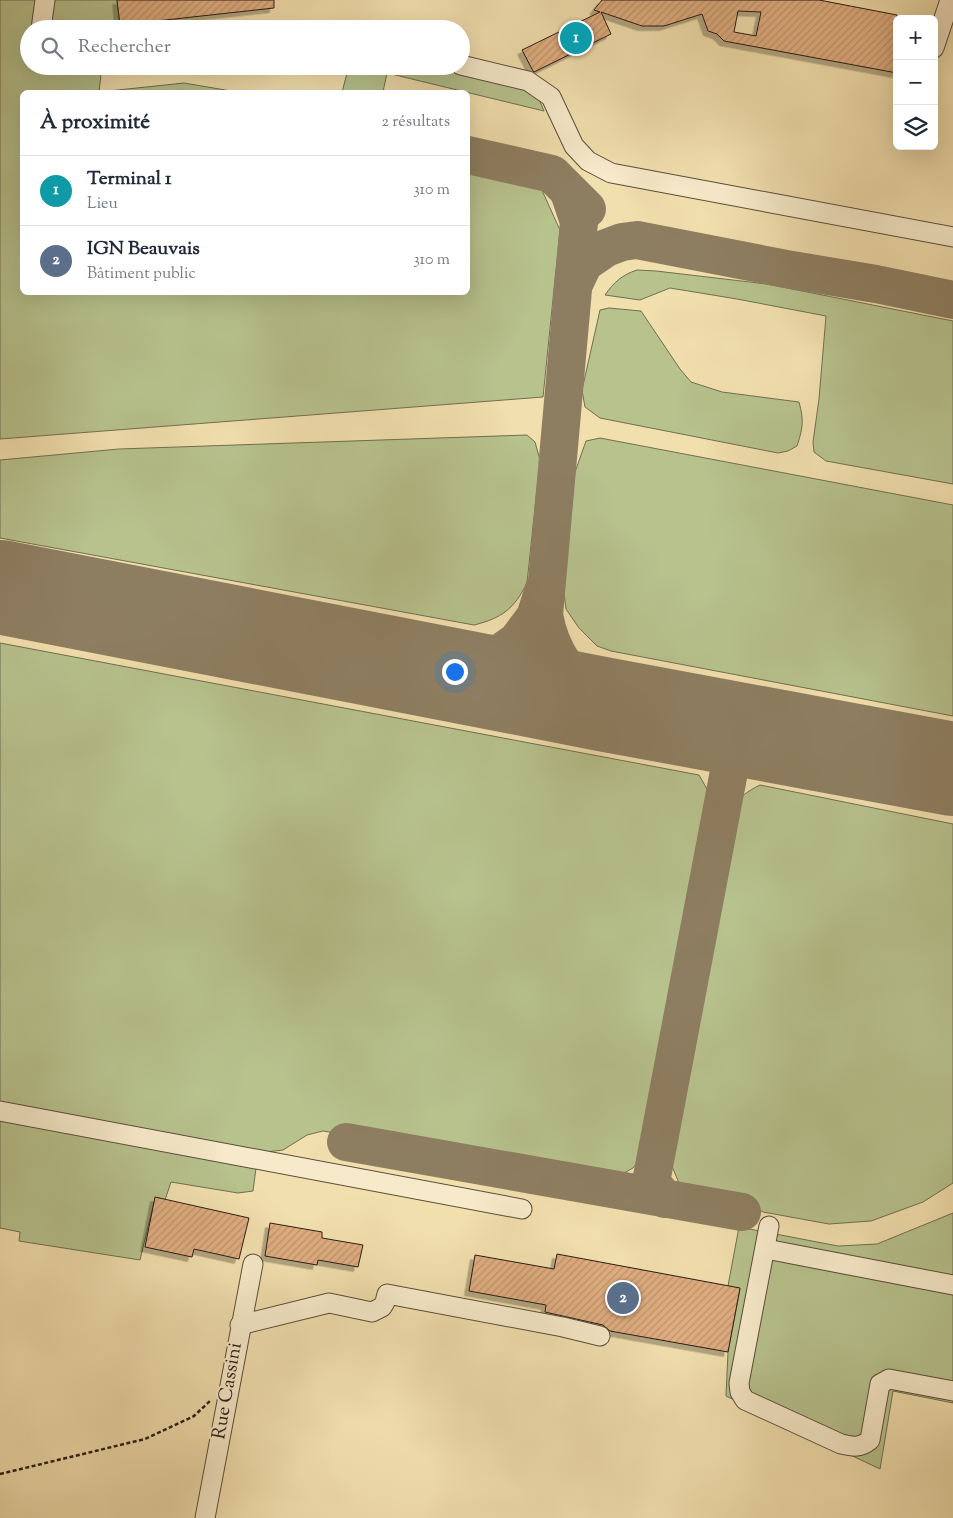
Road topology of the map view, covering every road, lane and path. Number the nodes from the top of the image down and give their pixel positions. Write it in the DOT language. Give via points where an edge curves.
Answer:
graph roads {
  1 [pos="45,0"];
  2 [pos="950,0"];
  3 [pos="42,20"];
  4 [pos="938,36"];
  5 [pos="470,67"];
  6 [pos="953,237"];
  7 [pos="0,1111"];
  8 [pos="522,1209"];
  9 [pos="770,1226"];
  10 [pos="766,1249"];
  11 [pos="253,1264"];
  12 [pos="953,1285"];
  13 [pos="240,1325"];
  14 [pos="600,1336"];
  15 [pos="230,1382"];
  16 [pos="953,1391"];
  17 [pos="0,1474"];
  18 [pos="205,1518"];
  1 -- 3 [label="lane"];
  2 -- 4 [label="lane"];
  5 -- 6 [label="lane" via="528,81 551,97 574,146 588,161 611,173"];
  7 -- 8 [label="lane"];
  9 -- 10 [label="lane"];
  10 -- 12 [label="lane"];
  10 -- 16 [label="lane" via="739,1383 745,1400 841,1444 855,1447 870,1440 880,1384 889,1379"];
  11 -- 13 [label="lane, Rue Cassini"];
  13 -- 14 [label="lane" via="329,1303 372,1312 382,1307 388,1294"];
  13 -- 15 [label="lane, Rue Cassini"];
  15 -- 17 [label="path" via="194,1416 145,1438"];
  15 -- 18 [label="lane, Rue Cassini"];
}
